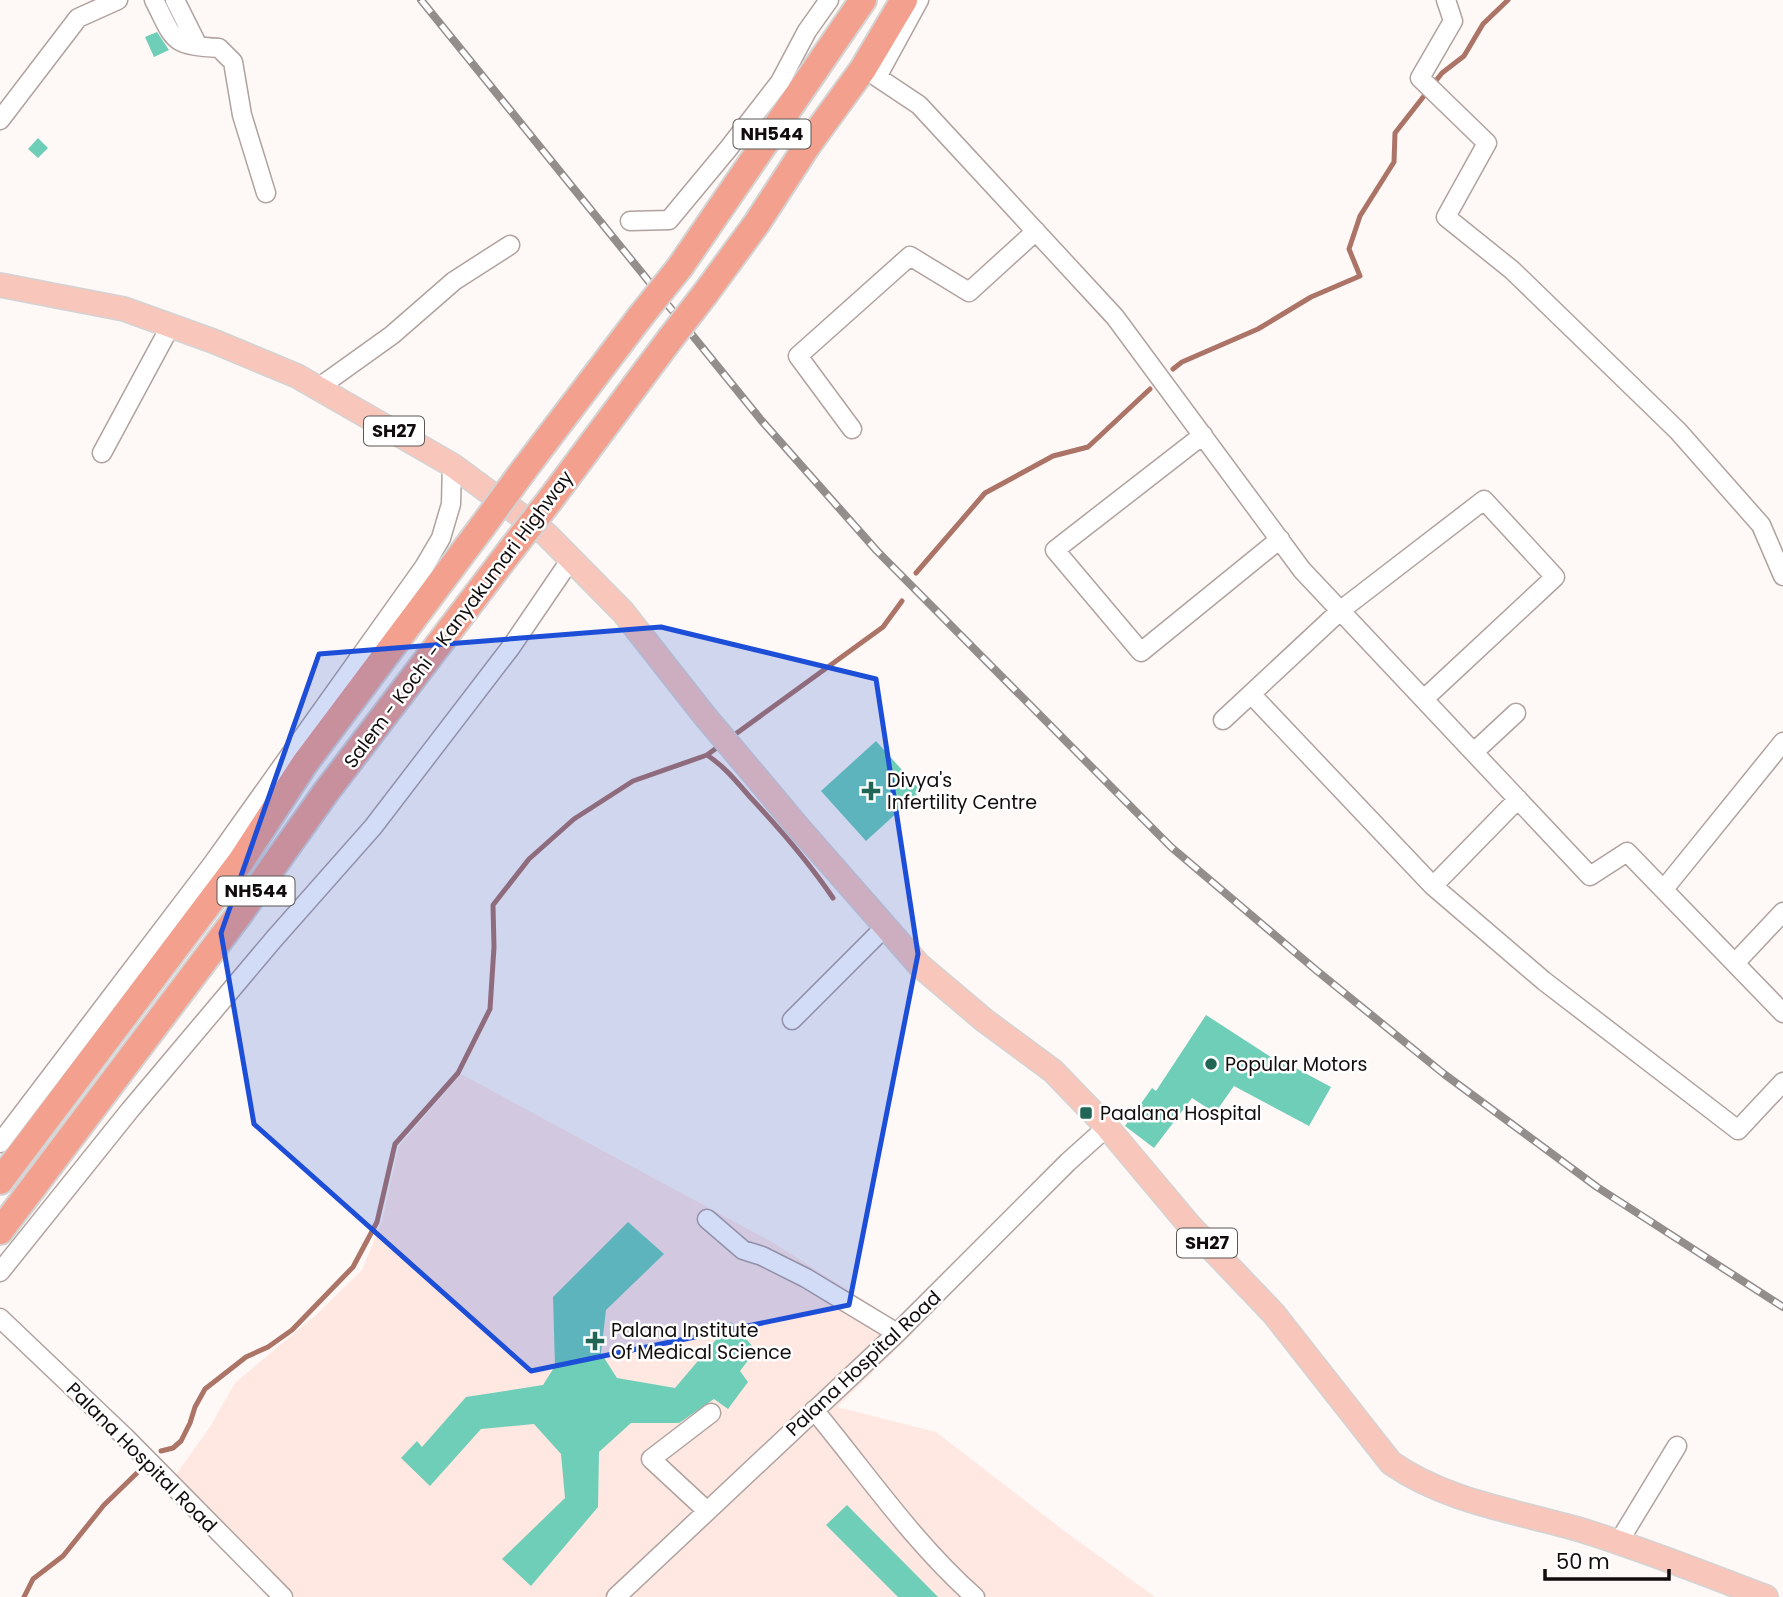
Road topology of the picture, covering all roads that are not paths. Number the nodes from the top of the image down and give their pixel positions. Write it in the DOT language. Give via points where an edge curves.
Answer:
graph roads {
  1 [pos="118,0"];
  2 [pos="154,0"];
  3 [pos="175,0"];
  4 [pos="829,0"];
  5 [pos="863,0"];
  6 [pos="904,0"];
  7 [pos="919,0"];
  8 [pos="1446,0"];
  9 [pos="198,46"];
  10 [pos="0,120"];
  11 [pos="266,194"];
  12 [pos="630,221"];
  13 [pos="1036,232"];
  14 [pos="510,245"];
  15 [pos="0,285"];
  16 [pos="171,325"];
  17 [pos="318,388"];
  18 [pos="852,429"];
  19 [pos="1203,436"];
  20 [pos="102,453"];
  21 [pos="452,465"];
  22 [pos="1280,539"];
  23 [pos="571,559"];
  24 [pos="1783,576"];
  25 [pos="1340,610"];
  26 [pos="1251,694"];
  27 [pos="1424,699"];
  28 [pos="1516,713"];
  29 [pos="1223,720"];
  30 [pos="1783,742"];
  31 [pos="1474,752"];
  32 [pos="1518,799"];
  33 [pos="1433,886"];
  34 [pos="1664,889"];
  35 [pos="1783,912"];
  36 [pos="885,927"];
  37 [pos="1735,963"];
  38 [pos="1783,1013"];
  39 [pos="792,1020"];
  40 [pos="1783,1082"];
  41 [pos="1107,1126"];
  42 [pos="0,1143"];
  43 [pos="0,1181"];
  44 [pos="707,1219"];
  45 [pos="0,1231"];
  46 [pos="0,1272"];
  47 [pos="0,1318"];
  48 [pos="897,1334"];
  49 [pos="814,1410"];
  50 [pos="711,1413"];
  51 [pos="1677,1446"];
  52 [pos="706,1510"];
  53 [pos="1618,1544"];
  54 [pos="283,1597"];
  55 [pos="616,1597"];
  56 [pos="975,1597"];
  57 [pos="1766,1597"];
  1 -- 10 [label="street" via="78,18"];
  2 -- 9 [label="street" via="174,39"];
  3 -- 9 [label="street"];
  4 -- 12 [label="street" via="780,82 669,220"];
  5 -- 43 [label="highway, Salem - Kochi - Kanyakumari Highway / NH544, bridge" via="680,267 305,763 241,861"];
  6 -- 45 [label="highway, Salem - Kochi - Kanyakumari Highway / NH544, bridge" via="863,69 705,295 326,792 239,916"];
  7 -- 13 [label="street" via="877,77 919,105"];
  8 -- 24 [label="street" via="1453,21 1420,78 1488,143 1446,217 1512,270 1678,431 1761,525"];
  9 -- 11 [label="street" via="219,48 233,62 242,115"];
  13 -- 18 [label="street" via="969,292 910,256 798,356"];
  13 -- 19 [label="street" via="1115,317"];
  14 -- 17 [label="street" via="454,281 392,335"];
  15 -- 16 [label="main road, SH27" via="124,309"];
  16 -- 17 [label="main road, SH27"];
  16 -- 20 [label="street"];
  17 -- 21 [label="main road, SH27"];
  19 -- 22 [label="street"];
  19 -- 22 [label="street" via="1055,550 1142,652"];
  21 -- 23 [label="main road, SH27" via="546,534"];
  21 -- 42 [label="street" via="451,504 441,538 424,567 214,863"];
  22 -- 25 [label="street"];
  23 -- 36 [label="main road, SH27" via="623,612 704,715"];
  23 -- 46 [label="street" via="511,647 373,827 139,1100"];
  25 -- 26 [label="street"];
  25 -- 27 [label="street"];
  25 -- 27 [label="street" via="1484,500 1555,578"];
  26 -- 29 [label="street"];
  26 -- 33 [label="street"];
  27 -- 31 [label="street"];
  28 -- 31 [label="street"];
  30 -- 34 [label="street"];
  31 -- 32 [label="street"];
  32 -- 33 [label="street"];
  32 -- 34 [label="street" via="1590,876 1627,852"];
  33 -- 40 [label="street" via="1544,981 1738,1130"];
  34 -- 37 [label="street"];
  35 -- 37 [label="street"];
  36 -- 39 [label="street"];
  36 -- 41 [label="main road, SH27" via="919,965 1053,1071"];
  37 -- 38 [label="street"];
  41 -- 48 [label="street, Palana Hospital Road"];
  41 -- 53 [label="main road, SH27" via="1190,1226 1274,1314 1391,1463 1415,1480 1465,1499"];
  44 -- 48 [label="street" via="743,1250 806,1279"];
  47 -- 54 [label="street, Palana Hospital Road"];
  48 -- 49 [label="street, Palana Hospital Road"];
  49 -- 52 [label="street, Palana Hospital Road"];
  49 -- 56 [label="street" via="942,1568"];
  50 -- 52 [label="street" via="651,1459"];
  51 -- 53 [label="street"];
  52 -- 55 [label="street, Palana Hospital Road"];
  53 -- 57 [label="main road, SH27"];
}
